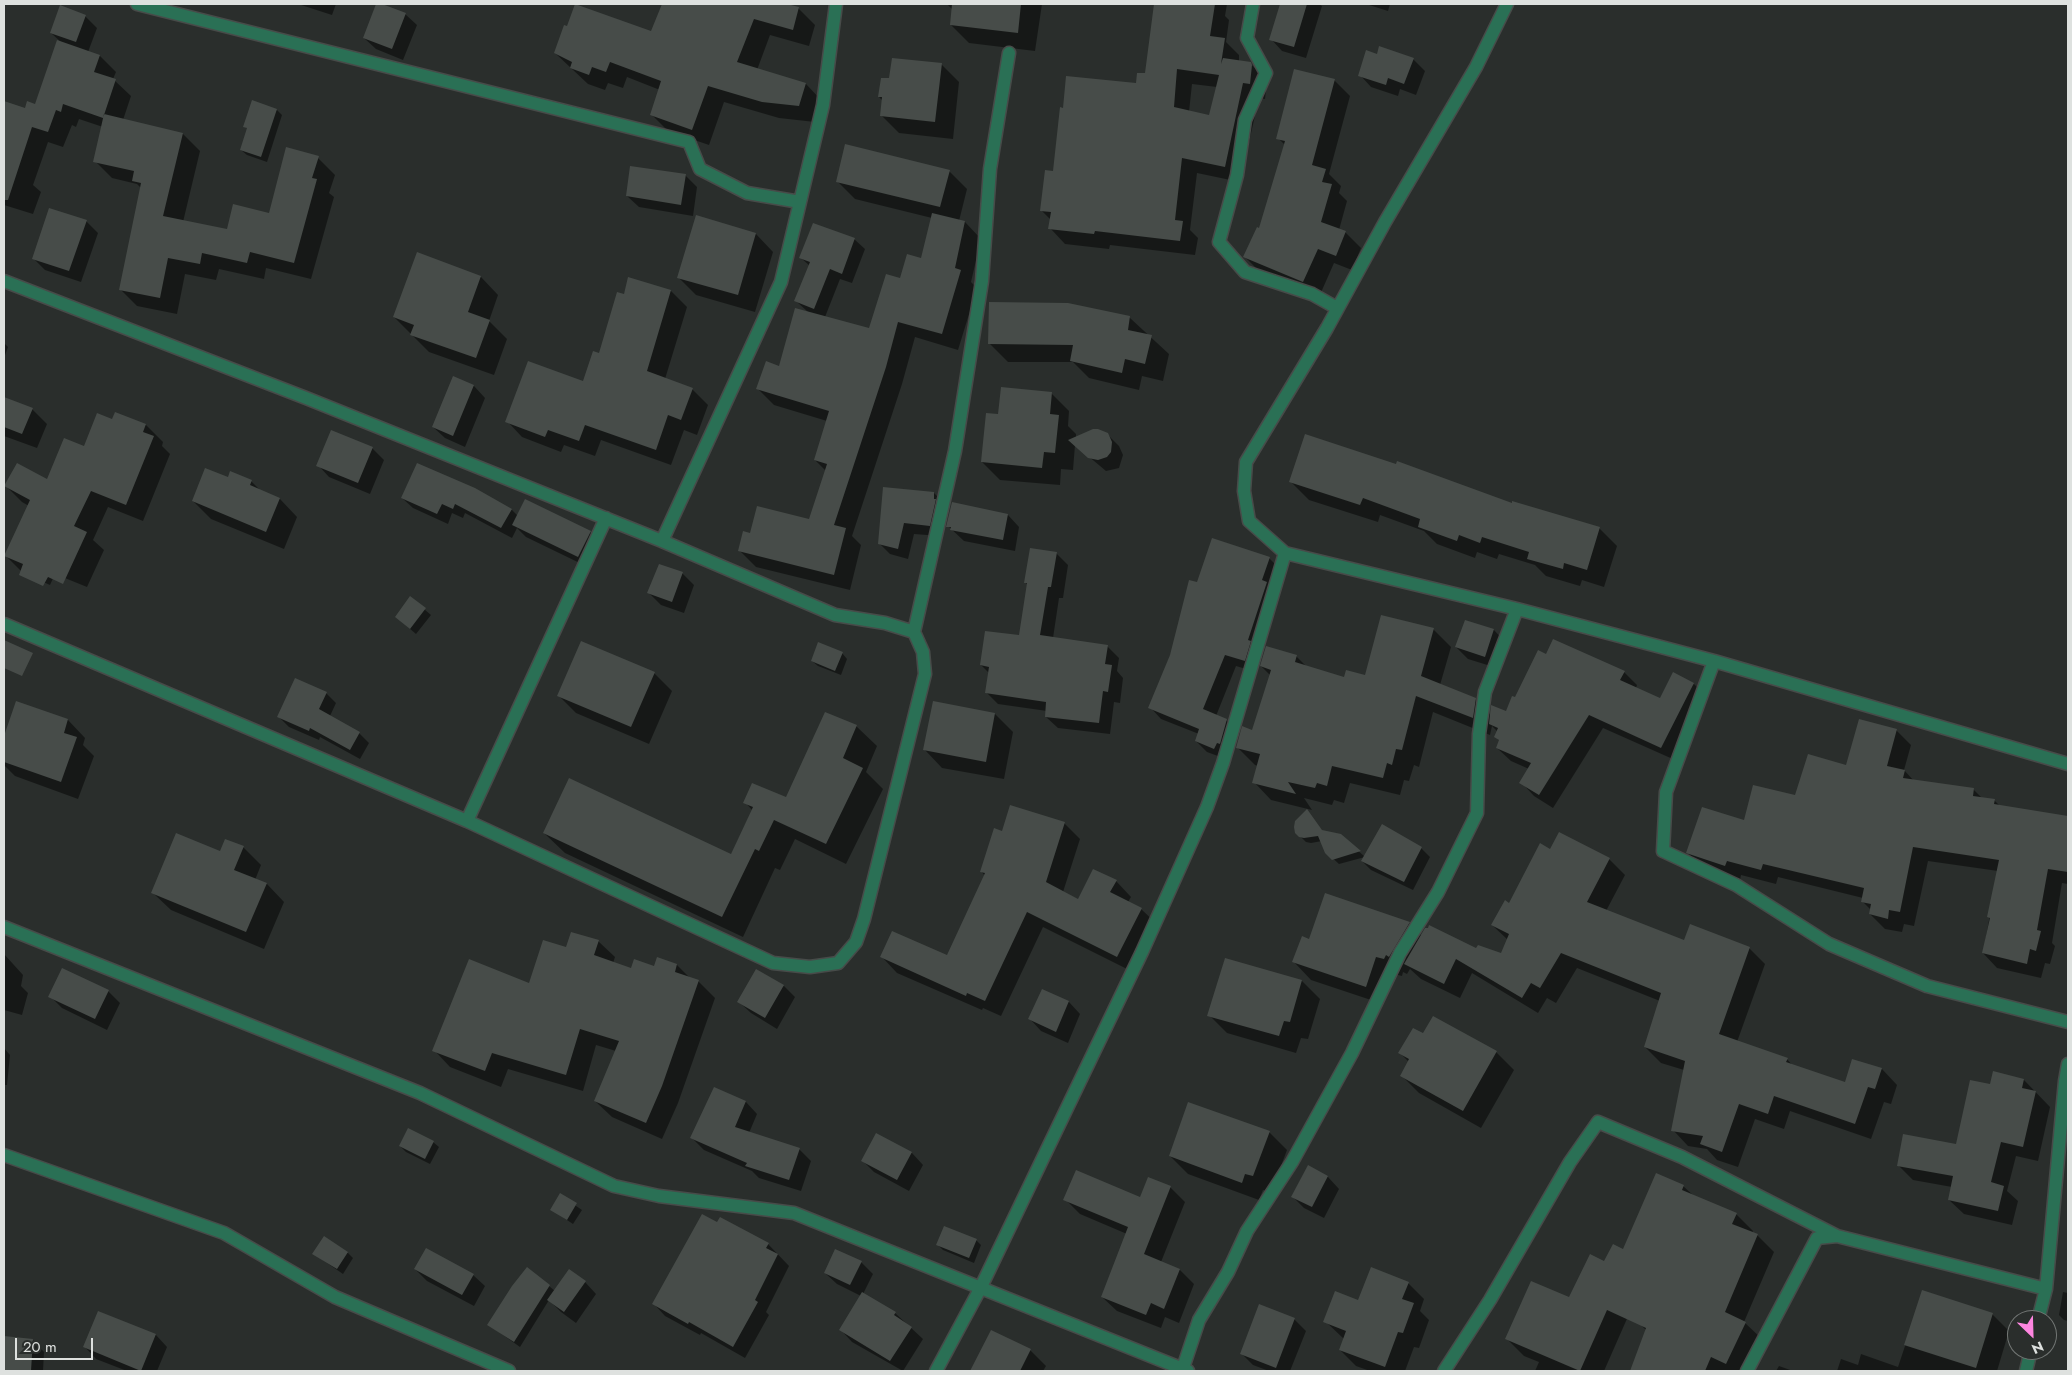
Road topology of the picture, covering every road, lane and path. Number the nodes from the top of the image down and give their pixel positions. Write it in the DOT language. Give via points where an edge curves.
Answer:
graph roads {
  1 [pos="137,4"];
  2 [pos="836,4"];
  3 [pos="1253,4"];
  4 [pos="1507,4"];
  5 [pos="1009,53"];
  6 [pos="800,202"];
  7 [pos="4,280"];
  8 [pos="1337,308"];
  9 [pos="606,518"];
  10 [pos="662,541"];
  11 [pos="1285,553"];
  12 [pos="1517,608"];
  13 [pos="4,624"];
  14 [pos="914,632"];
  15 [pos="1714,661"];
  16 [pos="2068,764"];
  17 [pos="467,821"];
  18 [pos="4,927"];
  19 [pos="2068,1022"];
  20 [pos="2068,1064"];
  21 [pos="2067,1081"];
  22 [pos="4,1156"];
  23 [pos="1837,1236"];
  24 [pos="980,1289"];
  25 [pos="2046,1289"];
  26 [pos="2041,1310"];
  27 [pos="509,1371"];
  28 [pos="936,1371"];
  29 [pos="1184,1371"];
  30 [pos="1444,1371"];
  31 [pos="1747,1371"];
  1 -- 6 [label="street" via="689,142 700,169 747,193"];
  2 -- 6 [label="street" via="824,105"];
  3 -- 8 [label="street" via="1247,38 1266,73 1245,120 1237,175 1219,242 1245,272 1312,294"];
  4 -- 8 [label="street" via="1476,67"];
  5 -- 14 [label="street" via="990,169 982,281 955,451"];
  6 -- 10 [label="street" via="781,282"];
  7 -- 9 [label="street"];
  8 -- 11 [label="street" via="1246,462 1244,491 1248,521"];
  9 -- 10 [label="street"];
  9 -- 17 [label="street"];
  10 -- 14 [label="street" via="835,615 885,623"];
  11 -- 12 [label="street"];
  11 -- 24 [label="street" via="1223,763 1207,806 1142,952"];
  12 -- 15 [label="street"];
  12 -- 29 [label="street" via="1484,692 1479,734 1477,813 1438,892 1400,953 1352,1053 1292,1162 1247,1231 1228,1272 1199,1320"];
  13 -- 17 [label="street"];
  14 -- 17 [label="street" via="923,652 926,674 864,919 856,942 838,962 810,967 773,962"];
  15 -- 16 [label="street"];
  15 -- 19 [label="street" via="1666,792 1663,851 1736,885 1829,944 1927,986"];
  18 -- 24 [label="street" via="420,1093 614,1186 659,1196 794,1213"];
  20 -- 21 [label="street"];
  21 -- 25 [label="street"];
  22 -- 27 [label="street" via="224,1233 335,1297"];
  23 -- 25 [label="street"];
  23 -- 30 [label="street" via="1682,1157 1598,1122 1570,1162 1490,1300"];
  23 -- 31 [label="street" via="1817,1238"];
  24 -- 28 [label="street"];
  24 -- 29 [label="street"];
  25 -- 26 [label="street"];
}
